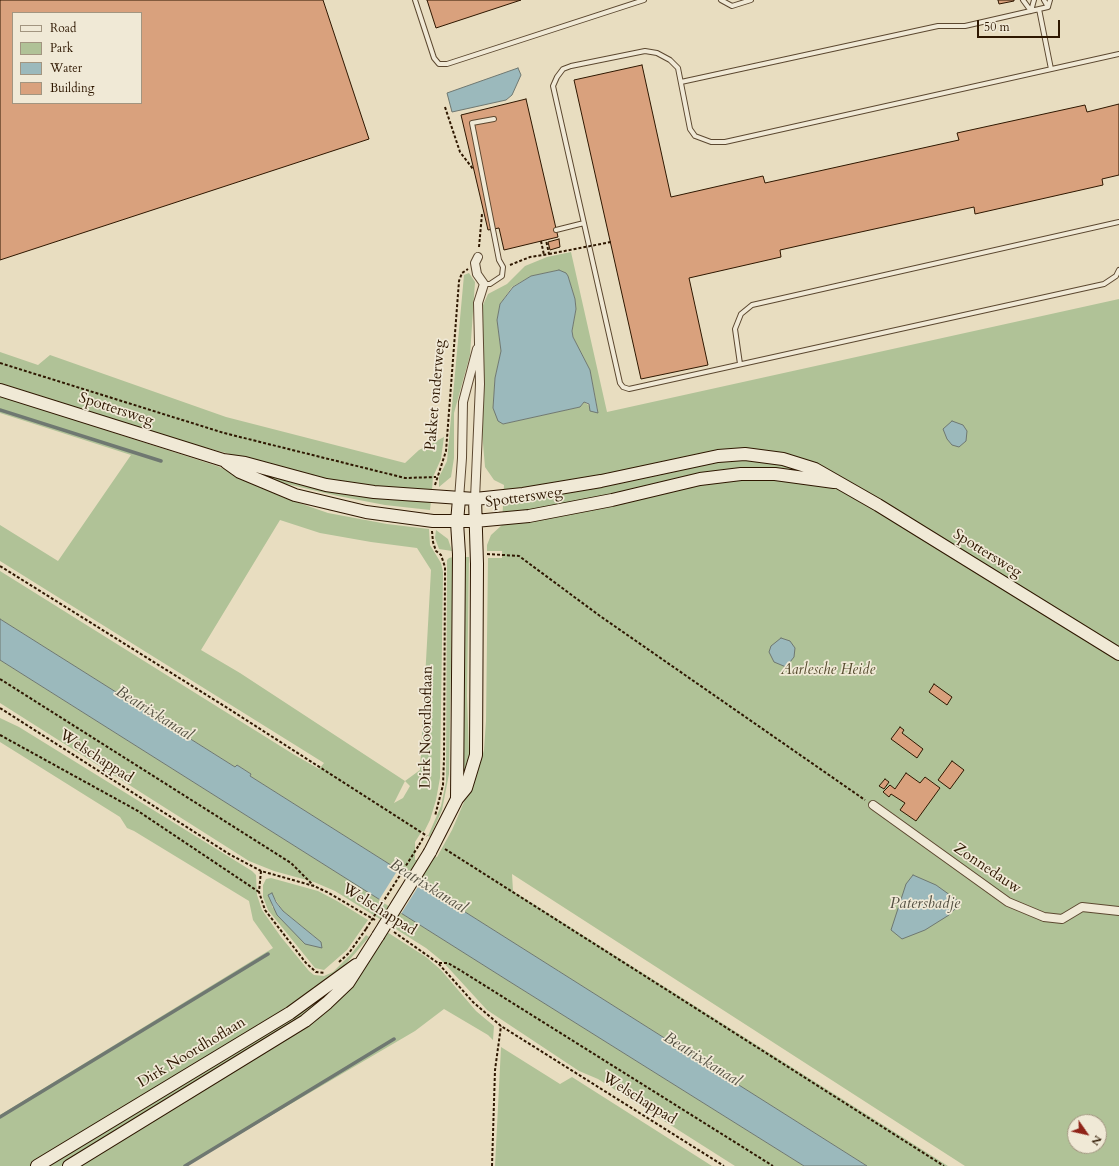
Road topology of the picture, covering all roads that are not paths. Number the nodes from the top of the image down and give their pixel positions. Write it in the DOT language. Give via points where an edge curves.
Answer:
graph roads {
  1 [pos="415,0"];
  2 [pos="644,0"];
  3 [pos="721,0"];
  4 [pos="751,0"];
  5 [pos="1023,0"];
  6 [pos="1034,0"];
  7 [pos="1044,0"];
  8 [pos="1050,0"];
  9 [pos="1048,7"];
  10 [pos="1039,9"];
  11 [pos="1031,11"];
  12 [pos="1119,54"];
  13 [pos="1051,70"];
  14 [pos="681,82"];
  15 [pos="494,119"];
  16 [pos="1119,222"];
  17 [pos="584,223"];
  18 [pos="556,230"];
  19 [pos="476,260"];
  20 [pos="1119,270"];
  21 [pos="484,284"];
  22 [pos="478,344"];
  23 [pos="740,364"];
  24 [pos="0,390"];
  25 [pos="223,460"];
  26 [pos="837,483"];
  27 [pos="459,498"];
  28 [pos="475,499"];
  29 [pos="475,521"];
  30 [pos="457,522"];
  31 [pos="1119,654"];
  32 [pos="457,799"];
  33 [pos="873,805"];
  34 [pos="1119,910"];
  35 [pos="360,962"];
  36 [pos="37,1166"];
  37 [pos="69,1166"];
  1 -- 2 [label="lane" via="434,58 439,64 447,64"];
  3 -- 4 [label="lane" via="732,6"];
  5 -- 11 [label="lane"];
  6 -- 11 [label="lane"];
  7 -- 9 [label="lane"];
  8 -- 9 [label="lane"];
  9 -- 10 [label="lane"];
  10 -- 11 [label="lane"];
  10 -- 13 [label="lane"];
  11 -- 14 [label="lane" via="965,26 938,26"];
  12 -- 13 [label="lane"];
  13 -- 14 [label="lane" via="725,142 711,142 695,136 690,129"];
  14 -- 17 [label="lane" via="678,68 670,60 657,53 645,51 571,66 563,69 557,76 553,86"];
  15 -- 21 [label="lane" via="472,123 503,268 502,276 490,284"];
  16 -- 23 [label="lane" via="752,305 741,314 735,329"];
  17 -- 18 [label="lane"];
  17 -- 23 [label="lane" via="620,383 624,387 629,389"];
  19 -- 21 [label="street" via="477,274"];
  20 -- 23 [label="lane" via="1116,276 1104,284"];
  21 -- 22 [label="street, Pakket onderweg" via="478,303"];
  22 -- 27 [label="street, Pakket onderweg" via="463,402"];
  22 -- 28 [label="street, Pakket onderweg" via="480,400"];
  24 -- 25 [label="main road, Spottersweg"];
  25 -- 27 [label="main road, Spottersweg" via="245,463 326,485 374,492"];
  25 -- 30 [label="main road, Spottersweg" via="240,472 295,495 366,512"];
  26 -- 28 [label="main road, Spottersweg" via="815,468 783,459 738,455 718,456 601,481"];
  26 -- 29 [label="main road, Spottersweg" via="774,474 741,474 700,480 529,516"];
  26 -- 31 [label="main road, Spottersweg" via="878,505"];
  27 -- 28 [label="main road, Spottersweg"];
  27 -- 30 [label="main road, Dirk Noordhoflaan"];
  28 -- 29 [label="main road, Dirk Noordhoflaan"];
  29 -- 30 [label="main road, Spottersweg"];
  29 -- 32 [label="main road, Dirk Noordhoflaan" via="476,749 469,782"];
  30 -- 32 [label="main road, Dirk Noordhoflaan"];
  32 -- 35 [label="main road, Dirk Noordhoflaan, bridge" via="433,848"];
  33 -- 34 [label="street, Zonnedauw" via="1008,902 1044,917 1062,919 1082,907"];
  35 -- 36 [label="main road, Dirk Noordhoflaan" via="290,1013"];
  35 -- 37 [label="main road, Dirk Noordhoflaan" via="348,983 305,1021"];
}
